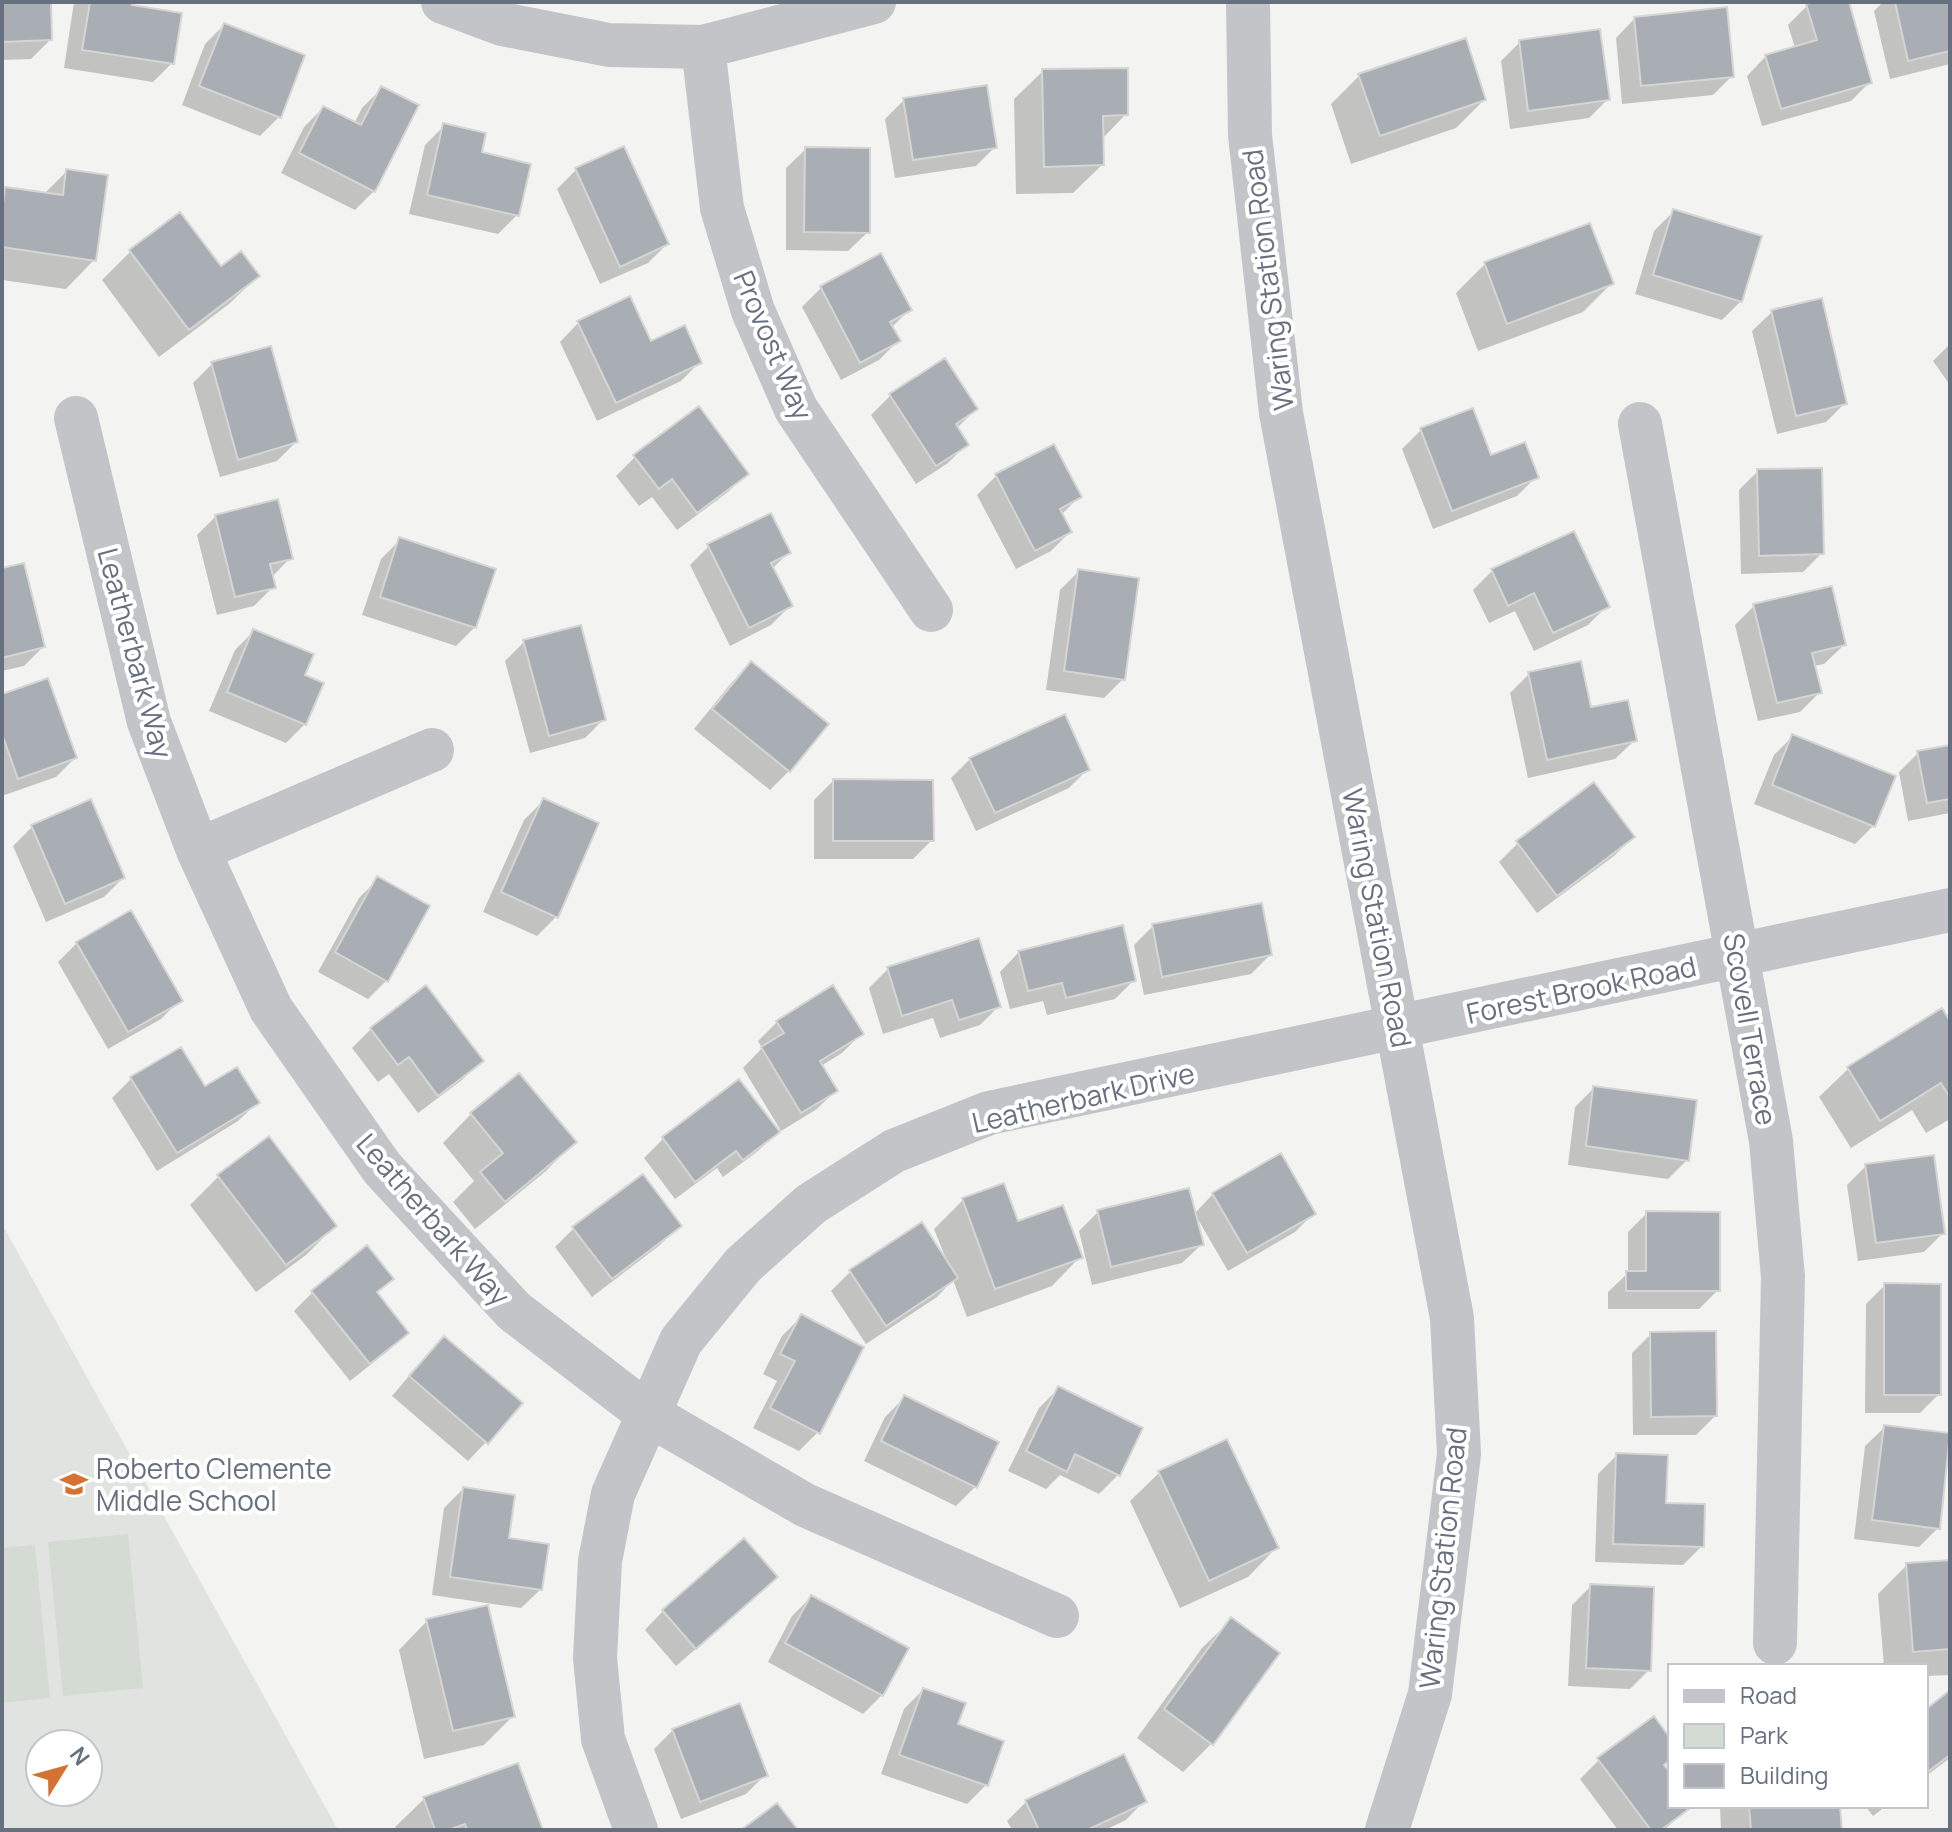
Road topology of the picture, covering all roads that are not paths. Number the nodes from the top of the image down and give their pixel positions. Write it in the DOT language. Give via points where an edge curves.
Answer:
graph roads {
  1 [pos="443,2"];
  2 [pos="874,2"];
  3 [pos="1248,2"];
  4 [pos="703,47"];
  5 [pos="76,418"];
  6 [pos="1640,424"];
  7 [pos="931,610"];
  8 [pos="432,750"];
  9 [pos="198,850"];
  10 [pos="1950,910"];
  11 [pos="1739,956"];
  12 [pos="1399,1028"];
  13 [pos="648,1414"];
  14 [pos="1057,1616"];
  15 [pos="1775,1643"];
  16 [pos="636,1830"];
  17 [pos="1387,1830"];
  1 -- 4 [label="street" via="502,24 609,45"];
  2 -- 4 [label="street"];
  3 -- 12 [label="street, Waring Station Road" via="1250,135 1281,413"];
  4 -- 7 [label="street, Provost Way" via="722,208 753,311 796,409"];
  5 -- 9 [label="street, Leatherbark Way" via="149,722"];
  6 -- 11 [label="street, Scovell Terrace"];
  8 -- 9 [label="street"];
  9 -- 13 [label="street, Leatherbark Way" via="271,1009 382,1168 514,1311"];
  10 -- 11 [label="street, Forest Brook Road"];
  11 -- 12 [label="street, Forest Brook Road"];
  11 -- 15 [label="street, Scovell Terrace" via="1771,1141 1783,1277"];
  12 -- 13 [label="street, Leatherbark Drive" via="989,1113 894,1151 811,1204 743,1265 681,1341"];
  12 -- 17 [label="street, Waring Station Road" via="1452,1318 1459,1454 1430,1694"];
  13 -- 14 [label="street, Leatherbark Way" via="805,1505"];
  13 -- 16 [label="street, Leatherbark Drive" via="613,1494 600,1561 595,1658 603,1739"];
}
